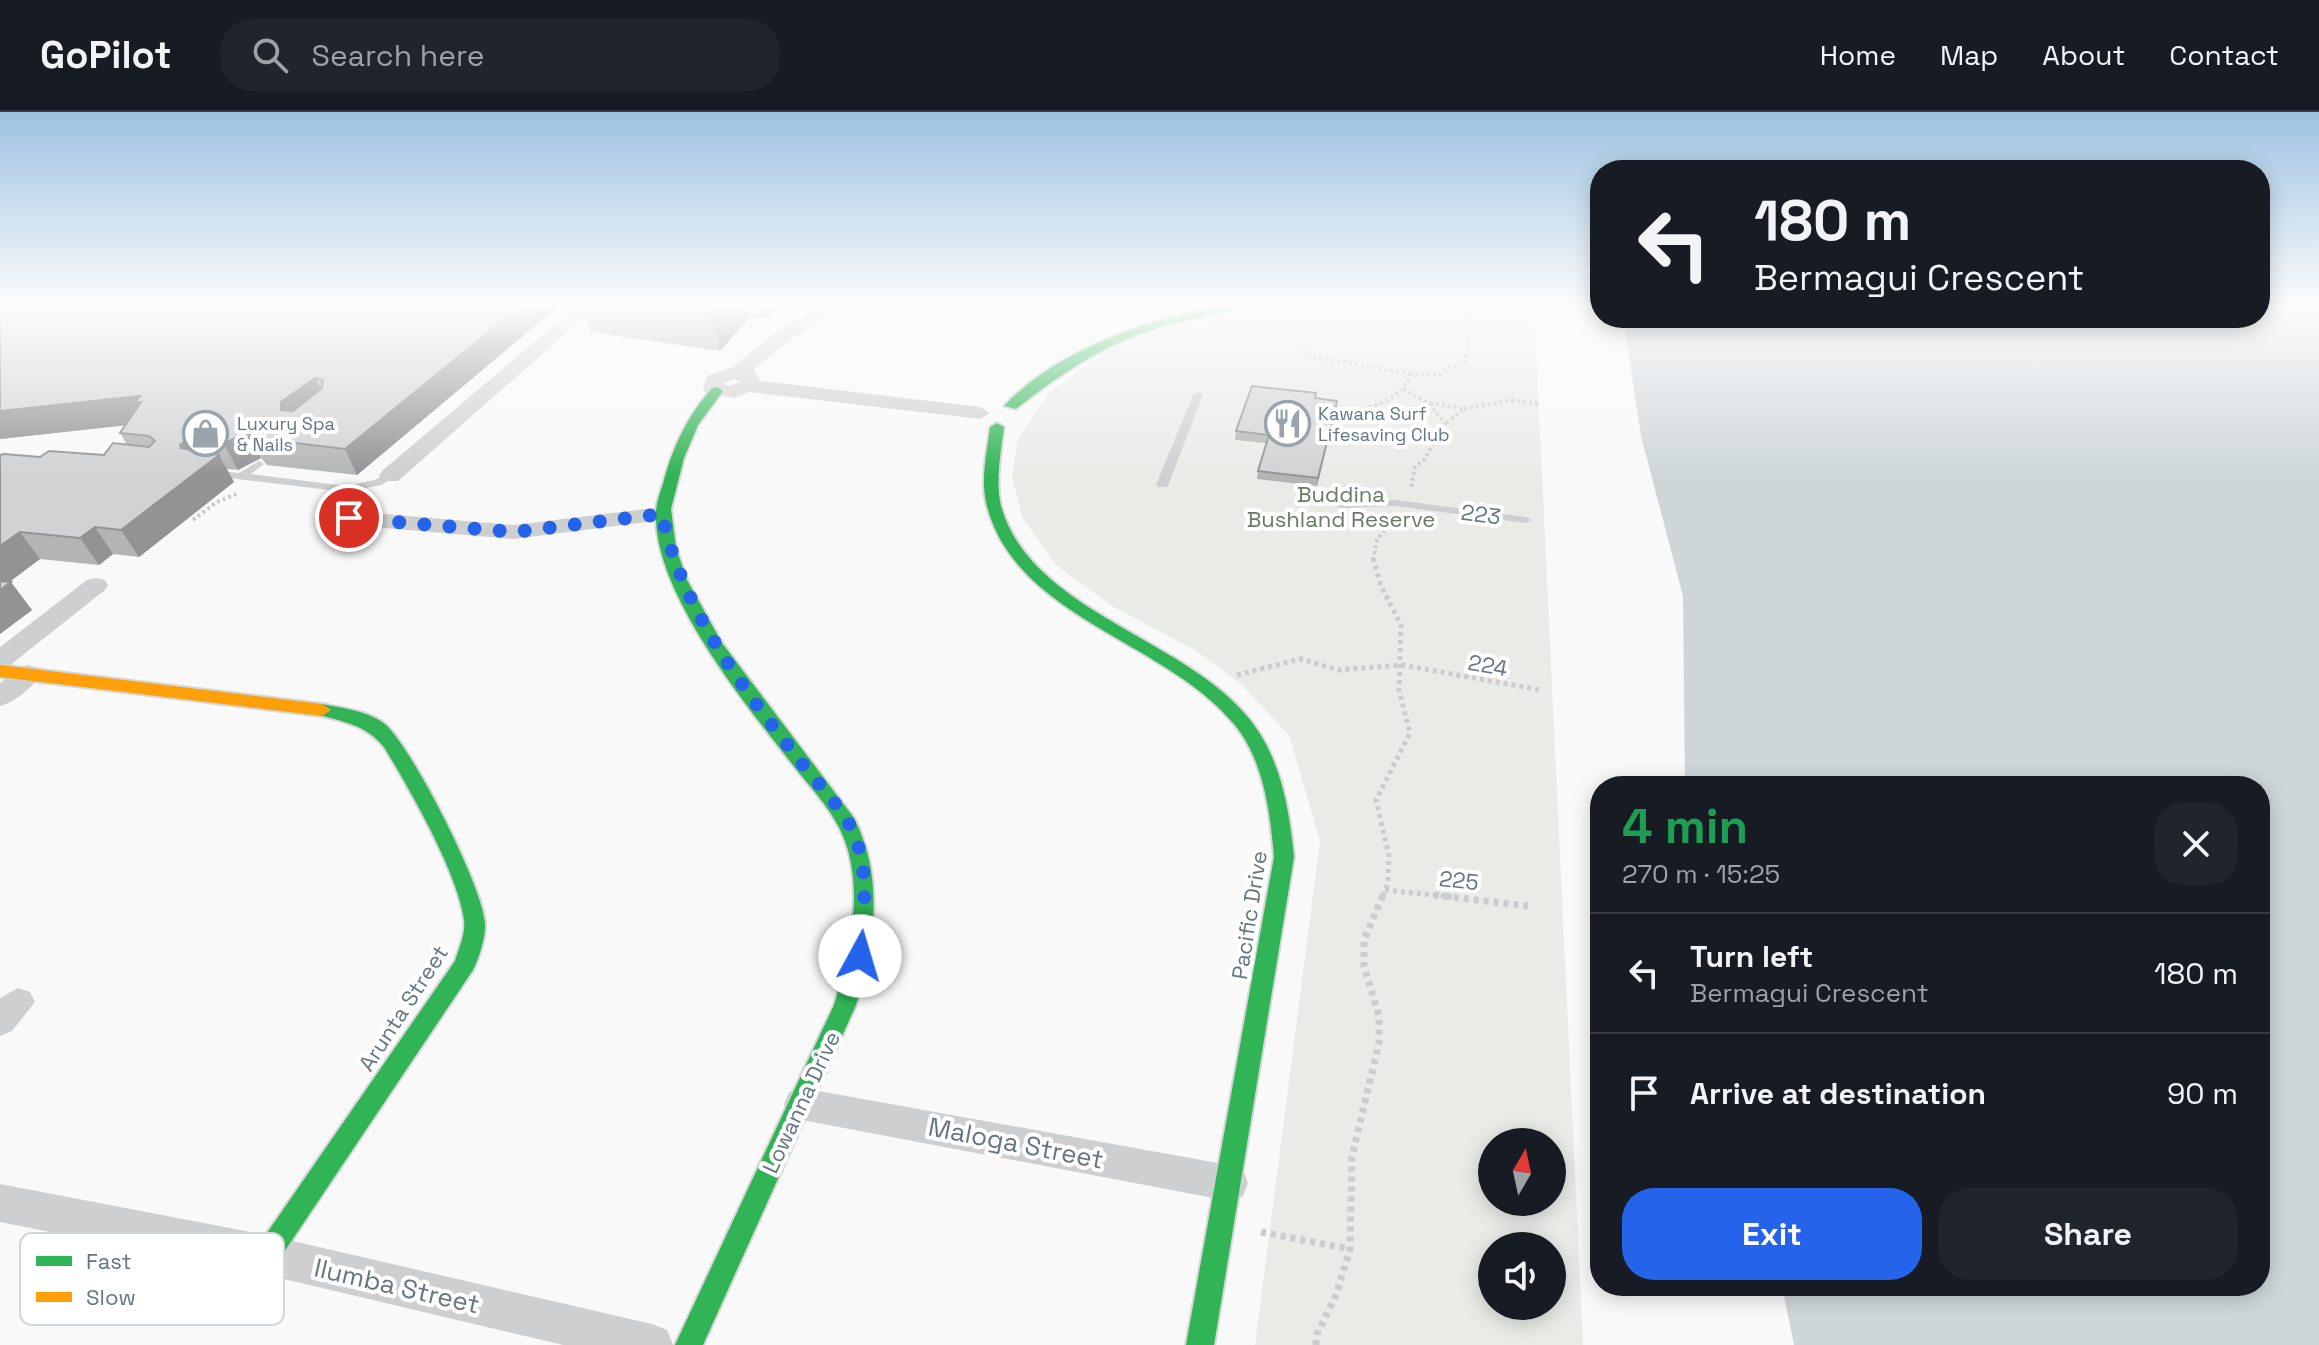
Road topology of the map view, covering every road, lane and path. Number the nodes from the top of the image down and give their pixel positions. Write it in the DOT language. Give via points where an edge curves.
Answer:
graph roads {
  1 [pos="523,362"];
  2 [pos="759,362"];
  3 [pos="1066,362"];
  4 [pos="1348,362"];
  5 [pos="1465,362"];
  6 [pos="1411,374"];
  7 [pos="743,379"];
  8 [pos="1403,389"];
  9 [pos="717,391"];
  10 [pos="1198,395"];
  11 [pos="1429,403"];
  12 [pos="1541,404"];
  13 [pos="1011,406"];
  14 [pos="1464,409"];
  15 [pos="1339,412"];
  16 [pos="980,413"];
  17 [pos="1445,424"];
  18 [pos="997,427"];
  19 [pos="259,464"];
  20 [pos="204,472"];
  21 [pos="242,476"];
  22 [pos="390,476"];
  23 [pos="1162,485"];
  24 [pos="1405,504"];
  25 [pos="1340,505"];
  26 [pos="662,514"];
  27 [pos="349,518"];
  28 [pos="1526,520"];
  29 [pos="96,585"];
  30 [pos="0,660"];
  31 [pos="1402,665"];
  32 [pos="0,671"];
  33 [pos="28,674"];
  34 [pos="1211,688"];
  35 [pos="1541,690"];
  36 [pos="0,697"];
  37 [pos="1385,890"];
  38 [pos="1528,906"];
  39 [pos="802,1104"];
  40 [pos="1229,1183"];
  41 [pos="0,1203"];
  42 [pos="1221,1224"];
  43 [pos="154,1233"];
  44 [pos="282,1233"];
  45 [pos="1350,1249"];
  46 [pos="284,1259"];
  47 [pos="652,1345"];
  48 [pos="689,1345"];
  49 [pos="1200,1345"];
  50 [pos="1316,1345"];
  1 -- 22 [label="street"];
  2 -- 7 [label="street"];
  3 -- 13 [label="street"];
  4 -- 6 [label="path"];
  5 -- 6 [label="path" via="1440,375"];
  6 -- 8 [label="path"];
  7 -- 9 [label="street" via="734,392"];
  7 -- 16 [label="street"];
  8 -- 11 [label="path"];
  8 -- 15 [label="path" via="1371,408"];
  9 -- 26 [label="street, Lowanna Drive" via="681,439"];
  10 -- 23 [label="lane"];
  11 -- 14 [label="path"];
  11 -- 17 [label="path"];
  12 -- 14 [label="path" via="1496,401"];
  13 -- 16 [label="street"];
  13 -- 18 [label="street" via="1021,411 1021,418"];
  14 -- 17 [label="path"];
  16 -- 18 [label="street" via="984,424"];
  17 -- 24 [label="path" via="1412,472"];
  18 -- 34 [label="street, Pacific Drive" via="994,507 1013,549 1084,613 1172,660"];
  19 -- 21 [label="lane"];
  20 -- 21 [label="lane"];
  21 -- 22 [label="lane" via="346,489"];
  24 -- 25 [label="lane, 223"];
  24 -- 28 [label="lane, 223"];
  24 -- 31 [label="path" via="1377,540 1373,560 1401,625"];
  26 -- 27 [label="street" via="514,532"];
  26 -- 39 [label="street, Lowanna Drive" via="688,596 734,676 849,825 861,865 866,900 860,956"];
  29 -- 30 [label="street"];
  31 -- 34 [label="path, 224" via="1338,670 1301,659 1240,674"];
  31 -- 35 [label="path, 224"];
  31 -- 37 [label="path" via="1399,690 1410,733 1376,800 1389,856"];
  32 -- 33 [label="street, Arunta Street"];
  33 -- 36 [label="street"];
  33 -- 44 [label="street, Arunta Street" via="354,718 379,729 444,840 475,921 465,964"];
  34 -- 40 [label="street, Pacific Drive" via="1244,720 1262,751 1274,779 1284,844"];
  37 -- 38 [label="path, 225"];
  37 -- 45 [label="path" via="1364,940 1379,1043 1352,1157"];
  39 -- 40 [label="street, Maloga Street"];
  39 -- 48 [label="street, Lowanna Drive"];
  40 -- 42 [label="street, Pacific Drive"];
  41 -- 43 [label="street, Ilumba Street"];
  42 -- 45 [label="path"];
  42 -- 49 [label="street, Pacific Drive"];
  45 -- 50 [label="path"];
  46 -- 47 [label="street, Ilumba Street"];
}
